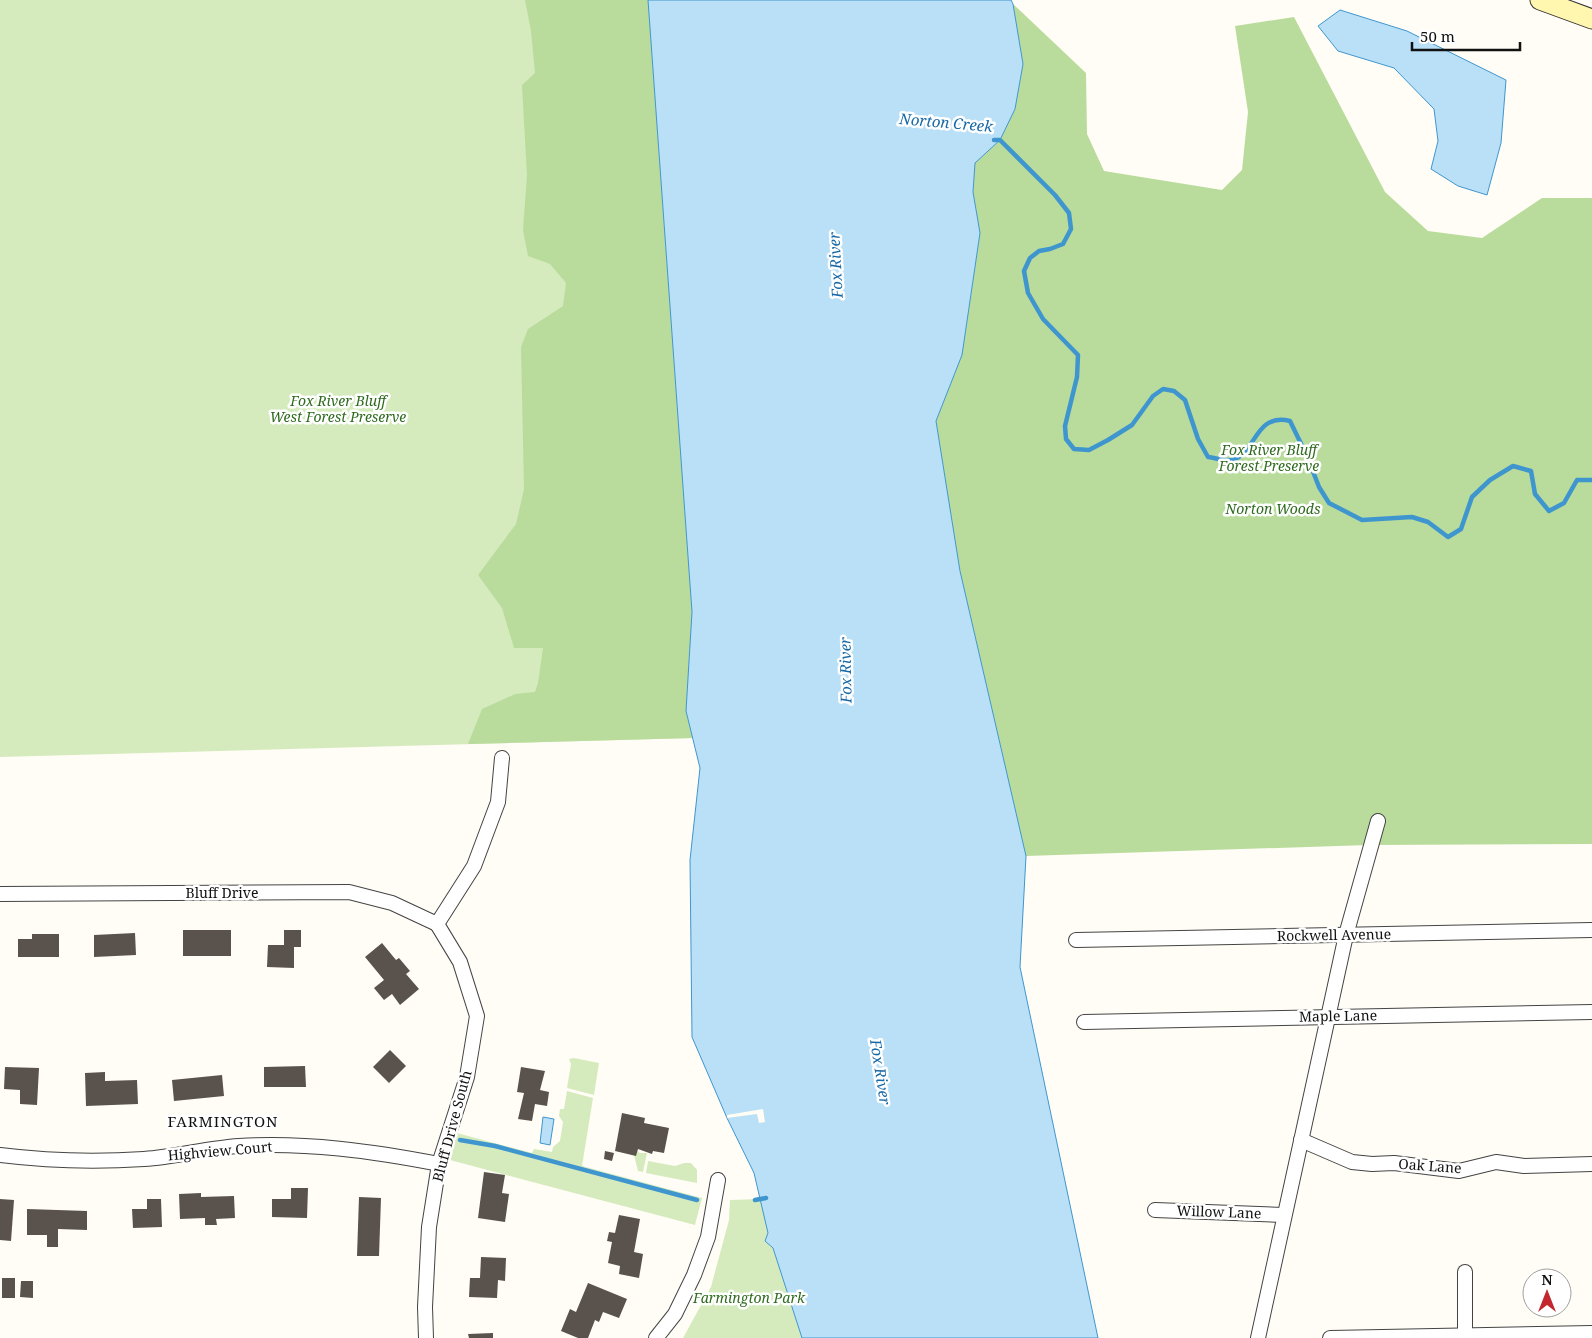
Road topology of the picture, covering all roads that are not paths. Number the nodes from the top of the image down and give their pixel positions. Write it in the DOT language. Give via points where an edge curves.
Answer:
graph roads {
  1 [pos="1540,0"];
  2 [pos="1592,19"];
  3 [pos="502,758"];
  4 [pos="1378,821"];
  5 [pos="0,894"];
  6 [pos="437,924"];
  7 [pos="1592,930"];
  8 [pos="1346,935"];
  9 [pos="1076,940"];
  10 [pos="1592,1012"];
  11 [pos="1328,1016"];
  12 [pos="1084,1022"];
  13 [pos="1301,1140"];
  14 [pos="0,1155"];
  15 [pos="439,1164"];
  16 [pos="1592,1164"];
  17 [pos="718,1180"];
  18 [pos="1155,1210"];
  19 [pos="1283,1215"];
  20 [pos="1465,1272"];
  21 [pos="1592,1334"];
  22 [pos="1465,1337"];
  23 [pos="426,1338"];
  24 [pos="656,1338"];
  25 [pos="1258,1338"];
  26 [pos="1330,1338"];
  1 -- 2 [label="main road"];
  3 -- 6 [label="street" via="498,802 474,866"];
  4 -- 8 [label="street"];
  5 -- 6 [label="street, Bluff Drive" via="348,892 392,903"];
  6 -- 15 [label="street, Bluff Drive South" via="460,962 477,1016 467,1077"];
  7 -- 8 [label="street, Rockwell Avenue"];
  8 -- 9 [label="street, Rockwell Avenue"];
  8 -- 11 [label="street"];
  10 -- 11 [label="street, Maple Lane"];
  11 -- 12 [label="street, Maple Lane"];
  11 -- 13 [label="street"];
  13 -- 16 [label="street, Oak Lane" via="1352,1162 1372,1164 1394,1163 1459,1171 1496,1162 1524,1166"];
  13 -- 19 [label="street"];
  14 -- 15 [label="street, Highview Court" via="42,1160 145,1159 237,1146 294,1145 373,1152"];
  15 -- 23 [label="street, Bluff Drive South" via="429,1226"];
  17 -- 24 [label="street" via="708,1237 692,1280 675,1314"];
  18 -- 19 [label="street, Willow Lane"];
  19 -- 25 [label="street"];
  20 -- 22 [label="street"];
  21 -- 22 [label="street"];
  22 -- 26 [label="street"];
}
